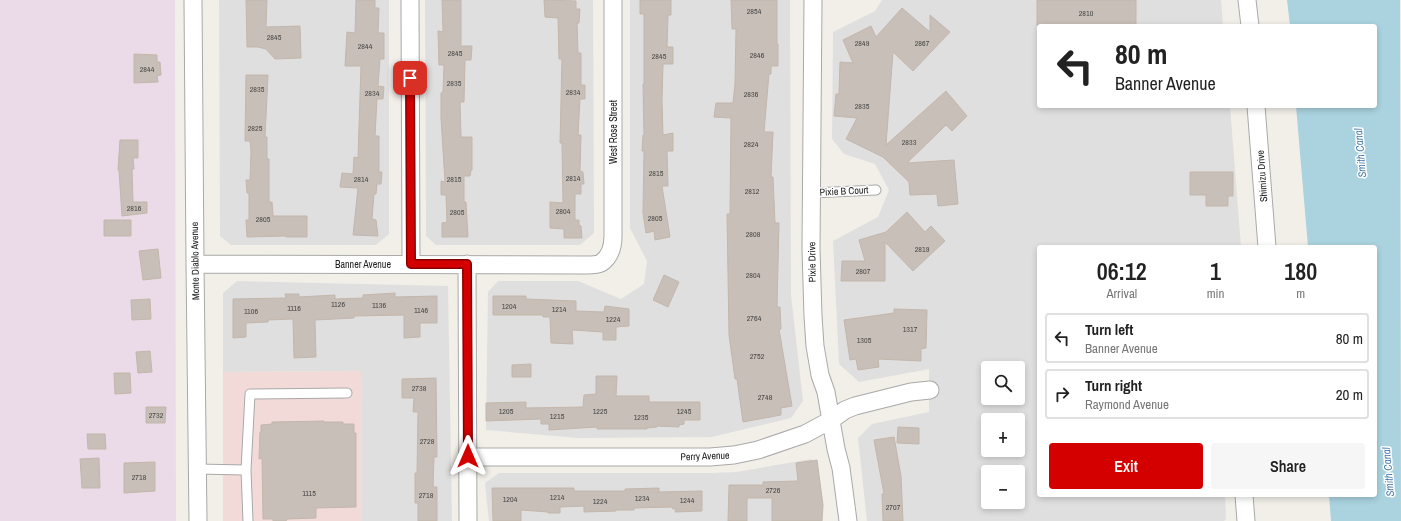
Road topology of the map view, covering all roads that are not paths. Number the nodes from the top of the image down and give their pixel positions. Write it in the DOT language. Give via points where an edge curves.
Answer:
graph roads {
  1 [pos="193,0"];
  2 [pos="410,0"];
  3 [pos="613,0"];
  4 [pos="813,0"];
  5 [pos="1247,0"];
  6 [pos="1250,24"];
  7 [pos="1256,108"];
  8 [pos="876,190"];
  9 [pos="812,193"];
  10 [pos="1266,245"];
  11 [pos="603,261"];
  12 [pos="194,264"];
  13 [pos="411,264"];
  14 [pos="467,264"];
  15 [pos="930,390"];
  16 [pos="347,393"];
  17 [pos="831,420"];
  18 [pos="468,456"];
  19 [pos="198,469"];
  20 [pos="246,470"];
  21 [pos="1244,497"];
  22 [pos="198,521"];
  23 [pos="248,521"];
  24 [pos="468,521"];
  25 [pos="848,521"];
  26 [pos="1246,521"];
  1 -- 12 [label="street, Monte Diablo Avenue"];
  2 -- 13 [label="street"];
  3 -- 11 [label="street, West Rose Street" via="613,236 612,248"];
  4 -- 9 [label="street, Pixie Drive"];
  5 -- 6 [label="street"];
  7 -- 10 [label="street, Shimizu Drive"];
  8 -- 9 [label="lane, Pixie B Court"];
  9 -- 17 [label="street, Pixie Drive" via="813,316 819,368"];
  11 -- 14 [label="street, Banner Avenue" via="600,264 587,265"];
  12 -- 13 [label="street, Banner Avenue"];
  12 -- 19 [label="street, Monte Diablo Avenue"];
  13 -- 14 [label="street, Banner Avenue"];
  14 -- 18 [label="street"];
  15 -- 17 [label="street, Perry Avenue" via="854,406"];
  16 -- 20 [label="lane" via="250,394"];
  17 -- 18 [label="street, Perry Avenue" via="805,434 734,456"];
  17 -- 25 [label="street, Pixie Drive"];
  18 -- 24 [label="street"];
  19 -- 20 [label="lane"];
  19 -- 22 [label="street, Monte Diablo Avenue"];
  20 -- 23 [label="lane"];
  21 -- 26 [label="street"];
}
